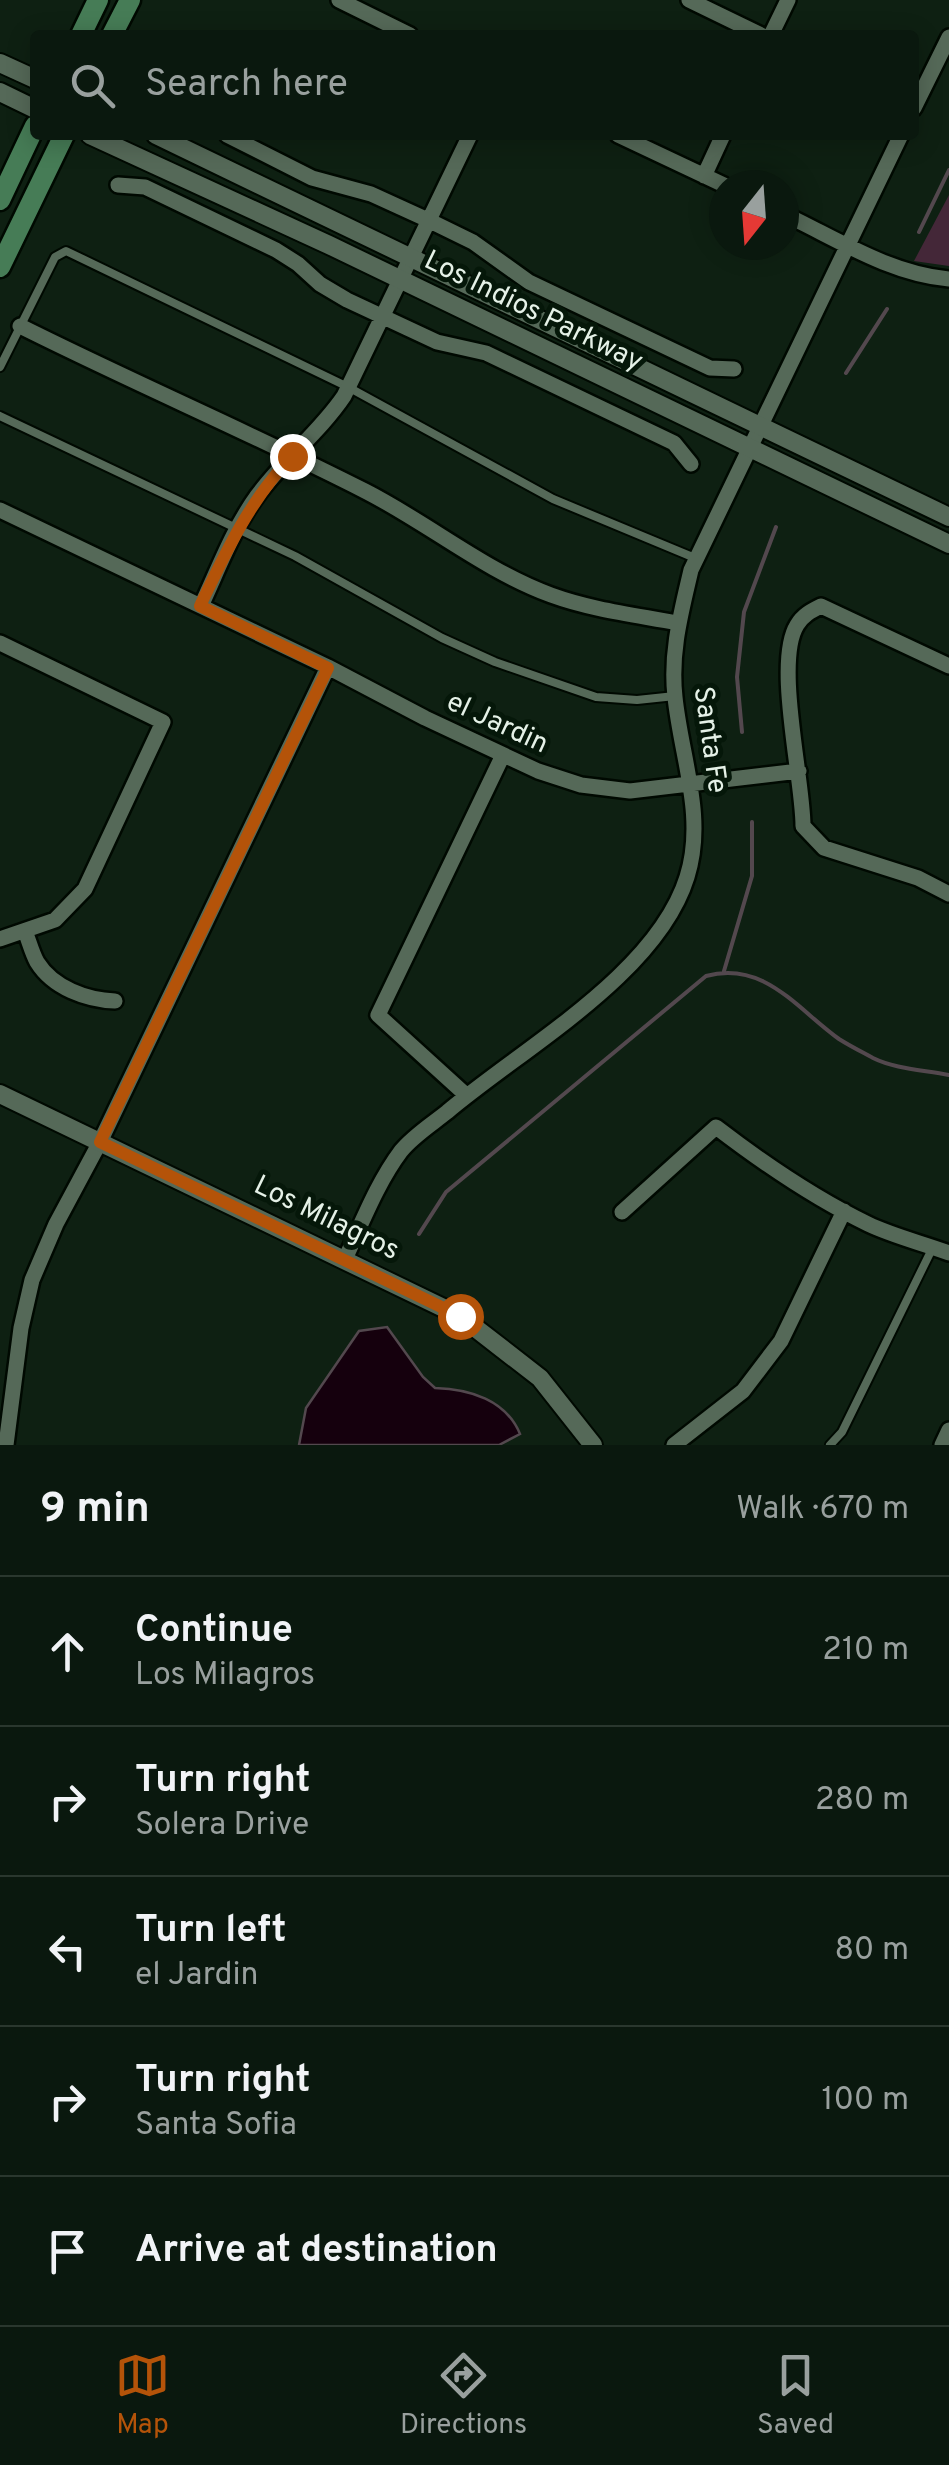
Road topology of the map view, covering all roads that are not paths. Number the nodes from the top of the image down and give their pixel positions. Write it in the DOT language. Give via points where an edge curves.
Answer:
graph roads {
  1 [pos="98,0"];
  2 [pos="130,0"];
  3 [pos="339,0"];
  4 [pos="382,0"];
  5 [pos="689,0"];
  6 [pos="788,0"];
  7 [pos="374,17"];
  8 [pos="83,30"];
  9 [pos="115,30"];
  10 [pos="400,30"];
  11 [pos="751,30"];
  12 [pos="774,30"];
  13 [pos="949,37"];
  14 [pos="0,63"];
  15 [pos="30,76"];
  16 [pos="0,92"];
  17 [pos="919,98"];
  18 [pos="30,107"];
  19 [pos="30,137"];
  20 [pos="62,140"];
  21 [pos="101,140"];
  22 [pos="166,140"];
  23 [pos="237,140"];
  24 [pos="468,140"];
  25 [pos="628,140"];
  26 [pos="721,140"];
  27 [pos="899,140"];
  28 [pos="704,176"];
  29 [pos="709,178"];
  30 [pos="118,185"];
  31 [pos="0,200"];
  32 [pos="428,220"];
  33 [pos="799,221"];
  34 [pos="848,244"];
  35 [pos="410,258"];
  36 [pos="0,267"];
  37 [pos="400,279"];
  38 [pos="949,279"];
  39 [pos="382,317"];
  40 [pos="20,326"];
  41 [pos="0,366"];
  42 [pos="734,369"];
  43 [pos="348,388"];
  44 [pos="0,416"];
  45 [pos="761,427"];
  46 [pos="751,448"];
  47 [pos="292,456"];
  48 [pos="691,464"];
  49 [pos="0,510"];
  50 [pos="949,517"];
  51 [pos="238,528"];
  52 [pos="949,544"];
  53 [pos="696,558"];
  54 [pos="200,606"];
  55 [pos="678,623"];
  56 [pos="0,643"];
  57 [pos="949,666"];
  58 [pos="328,668"];
  59 [pos="675,696"];
  60 [pos="503,755"];
  61 [pos="799,771"];
  62 [pos="690,785"];
  63 [pos="949,894"];
  64 [pos="25,931"];
  65 [pos="0,939"];
  66 [pos="115,1001"];
  67 [pos="0,1094"];
  68 [pos="466,1096"];
  69 [pos="100,1142"];
  70 [pos="844,1211"];
  71 [pos="622,1212"];
  72 [pos="941,1250"];
  73 [pos="346,1259"];
  74 [pos="949,1430"];
  75 [pos="6,1445"];
  76 [pos="593,1445"];
  77 [pos="674,1445"];
  78 [pos="830,1445"];
  79 [pos="942,1445"];
  1 -- 8 [label="main road"];
  2 -- 9 [label="main road"];
  3 -- 7 [label="street"];
  4 -- 7 [label="street"];
  5 -- 11 [label="street"];
  6 -- 12 [label="street"];
  7 -- 10 [label="street"];
  13 -- 17 [label="street"];
  14 -- 15 [label="street"];
  16 -- 18 [label="street"];
  19 -- 31 [label="main road"];
  20 -- 36 [label="main road"];
  21 -- 37 [label="street, Los Indios Parkway"];
  22 -- 35 [label="street, Los Indios Parkway"];
  23 -- 32 [label="street" via="312,178 371,194"];
  24 -- 32 [label="street"];
  25 -- 28 [label="street"];
  26 -- 28 [label="street"];
  27 -- 34 [label="street, Santa Fe"];
  28 -- 29 [label="street"];
  30 -- 39 [label="street" via="146,187 276,250 320,284"];
  32 -- 35 [label="street"];
  32 -- 42 [label="street" via="529,282 710,368"];
  33 -- 34 [label="street"];
  34 -- 38 [label="street" via="921,276"];
  34 -- 45 [label="street, Santa Fe"];
  35 -- 37 [label="street"];
  35 -- 45 [label="street, Los Indios Parkway"];
  37 -- 39 [label="street"];
  37 -- 46 [label="street, Los Indios Parkway"];
  39 -- 43 [label="street"];
  39 -- 48 [label="street" via="437,342 486,354 674,442"];
  40 -- 41 [label="lane"];
  40 -- 43 [label="lane" via="55,257 66,251"];
  40 -- 47 [label="street"];
  43 -- 47 [label="street" via="324,426"];
  43 -- 53 [label="lane" via="552,498"];
  44 -- 51 [label="lane"];
  45 -- 46 [label="street, Santa Fe"];
  45 -- 50 [label="street, Los Indios Parkway"];
  46 -- 52 [label="street, Los Indios Parkway"];
  46 -- 53 [label="street, Santa Fe"];
  47 -- 51 [label="street"];
  47 -- 55 [label="street" via="552,596"];
  49 -- 54 [label="street, el Jardin"];
  51 -- 54 [label="street"];
  51 -- 59 [label="lane" via="495,662 596,697"];
  53 -- 55 [label="street, Santa Fe"];
  54 -- 58 [label="street, el Jardin"];
  55 -- 59 [label="street, Santa Fe"];
  56 -- 64 [label="street" via="163,722 86,889 55,920"];
  57 -- 61 [label="street" via="841,613 821,606 808,612 794,628 789,664"];
  58 -- 60 [label="street, el Jardin"];
  58 -- 69 [label="street"];
  59 -- 62 [label="street, Santa Fe"];
  60 -- 62 [label="street, el Jardin" via="581,785 630,791"];
  60 -- 68 [label="street" via="378,1014"];
  61 -- 62 [label="street, el Jardin"];
  61 -- 63 [label="street" via="803,826 813,840"];
  62 -- 68 [label="street, Santa Fe" via="694,840 670,917 636,963"];
  64 -- 65 [label="street"];
  64 -- 66 [label="street" via="38,964 63,986 89,1000"];
  67 -- 69 [label="street, Los Milagros"];
  68 -- 73 [label="street, Santa Fe" via="402,1149"];
  69 -- 73 [label="street, Los Milagros"];
  69 -- 75 [label="street" via="32,1280"];
  70 -- 71 [label="street" via="716,1126"];
  70 -- 72 [label="street"];
  70 -- 77 [label="street" via="780,1341 742,1391"];
  72 -- 78 [label="lane"];
  73 -- 76 [label="street, Los Milagros" via="460,1316 540,1378"];
  74 -- 79 [label="street"];
}
